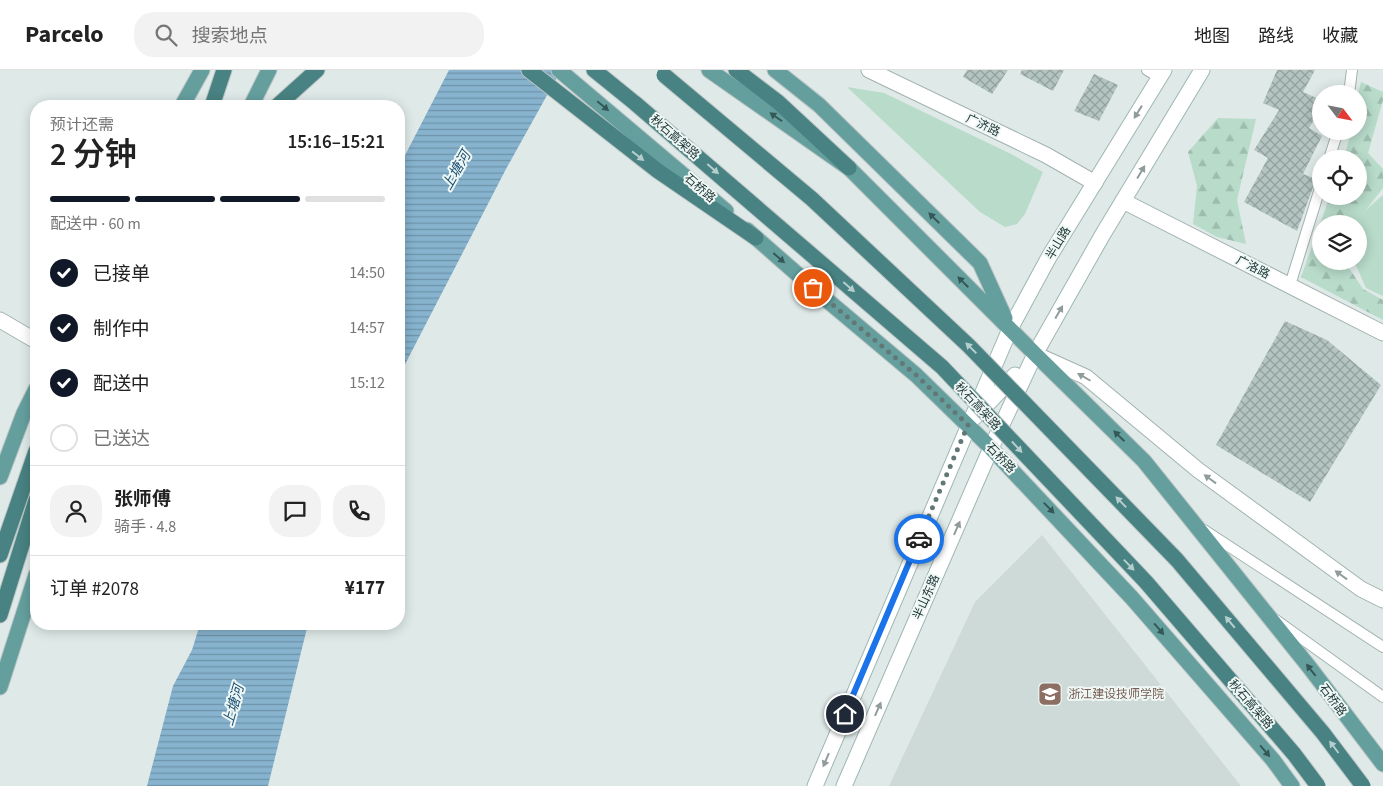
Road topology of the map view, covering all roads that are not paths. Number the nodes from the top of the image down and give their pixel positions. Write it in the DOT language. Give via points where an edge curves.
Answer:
graph roads {
  1 [pos="202,70"];
  2 [pos="224,70"];
  3 [pos="269,70"];
  4 [pos="318,70"];
  5 [pos="529,70"];
  6 [pos="594,70"];
  7 [pos="658,70"];
  8 [pos="709,70"];
  9 [pos="736,70"];
  10 [pos="775,70"];
  11 [pos="869,70"];
  12 [pos="1202,70"];
  13 [pos="1352,70"];
  14 [pos="563,72"];
  15 [pos="1157,72"];
  16 [pos="1350,85"];
  17 [pos="185,100"];
  18 [pos="214,100"];
  19 [pos="254,100"];
  20 [pos="284,100"];
  21 [pos="848,168"];
  22 [pos="1095,182"];
  23 [pos="1123,201"];
  24 [pos="1315,205"];
  25 [pos="756,238"];
  26 [pos="1290,285"];
  27 [pos="0,320"];
  28 [pos="1010,329"];
  29 [pos="1382,334"];
  30 [pos="30,338"];
  31 [pos="1035,354"];
  32 [pos="30,401"];
  33 [pos="968,425"];
  34 [pos="992,448"];
  35 [pos="30,468"];
  36 [pos="0,476"];
  37 [pos="30,519"];
  38 [pos="1194,523"];
  39 [pos="0,555"];
  40 [pos="30,594"];
  41 [pos="1383,600"];
  42 [pos="1263,610"];
  43 [pos="0,614"];
  44 [pos="1383,647"];
  45 [pos="0,687"];
  46 [pos="1383,697"];
  47 [pos="1383,764"];
  48 [pos="815,786"];
  49 [pos="844,786"];
  50 [pos="1292,786"];
  51 [pos="1318,786"];
  52 [pos="1363,786"];
  1 -- 17 [label="main road"];
  2 -- 18 [label="highway"];
  3 -- 19 [label="main road"];
  4 -- 20 [label="highway"];
  5 -- 25 [label="highway, one-way" via="658,171"];
  6 -- 51 [label="highway, 秋石高架路, one-way, bridge" via="942,367 1146,582"];
  52 -- 7 [label="highway, one-way, bridge" via="1323,732 1177,560 970,346 812,199"];
  21 -- 8 [label="main road, 石桥路, one-way"];
  9 -- 21 [label="highway" via="778,102"];
  28 -- 10 [label="main road, one-way" via="980,263 819,105"];
  11 -- 22 [label="main road, 广济路"];
  23 -- 12 [label="main road, one-way"];
  13 -- 16 [label="lane"];
  14 -- 25 [label="main road, 石桥路, one-way"];
  15 -- 22 [label="main road, 半山路, one-way"];
  28 -- 21 [label="main road, 石桥路, one-way"];
  22 -- 28 [label="main road, 半山路"];
  23 -- 26 [label="main road, 广洛路"];
  31 -- 23 [label="main road, one-way"];
  24 -- 26 [label="lane"];
  25 -- 33 [label="main road, 石桥路, one-way" via="916,375"];
  26 -- 29 [label="main road, 广洛路"];
  27 -- 30 [label="main road"];
  28 -- 31 [label="main road, 石桥路"];
  28 -- 33 [label="main road, 半山路"];
  31 -- 33 [label="main road"];
  31 -- 34 [label="main road, 半山东路"];
  38 -- 31 [label="main road, 石桥路, one-way" via="1144,461"];
  41 -- 31 [label="main road, one-way" via="1361,589 1198,470 1086,377"];
  32 -- 36 [label="main road"];
  33 -- 34 [label="main road, 石桥路"];
  33 -- 48 [label="main road, one-way"];
  49 -- 34 [label="main road, 半山东路, one-way"];
  34 -- 50 [label="main road, 石桥路, one-way" via="1132,598"];
  35 -- 39 [label="highway"];
  37 -- 43 [label="highway"];
  38 -- 42 [label="main road, 石桥路"];
  38 -- 44 [label="lane"];
  40 -- 45 [label="main road"];
  42 -- 46 [label="lane"];
  47 -- 42 [label="main road, 石桥路, one-way"];
}
